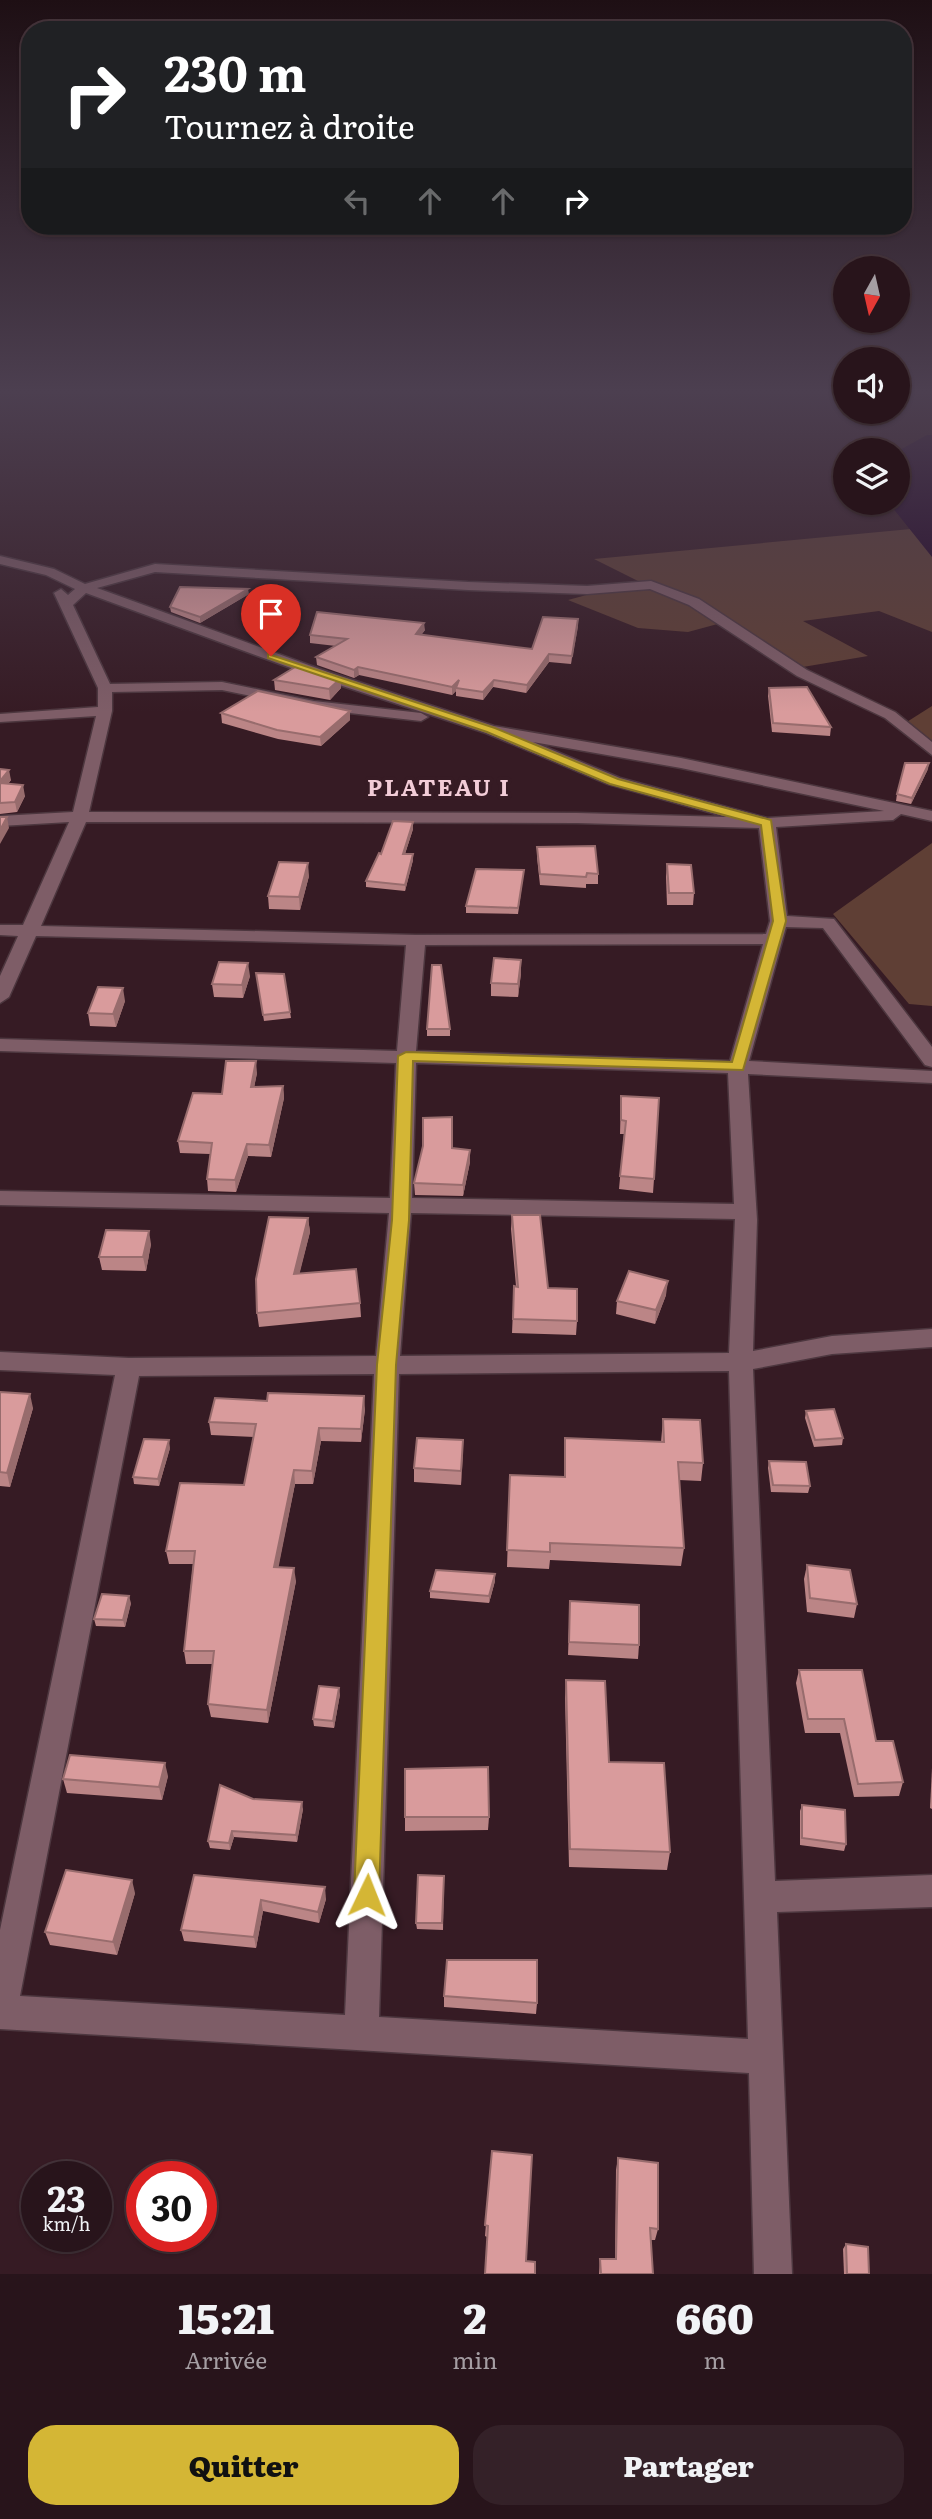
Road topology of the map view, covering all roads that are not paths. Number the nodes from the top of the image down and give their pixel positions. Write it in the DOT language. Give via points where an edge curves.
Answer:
graph roads {
  1 [pos="0,560"];
  2 [pos="50,572"];
  3 [pos="84,588"];
  4 [pos="66,604"];
  5 [pos="105,688"];
  6 [pos="105,711"];
  7 [pos="0,718"];
  8 [pos="461,721"];
  9 [pos="491,730"];
  10 [pos="932,750"];
  11 [pos="926,815"];
  12 [pos="80,817"];
  13 [pos="0,821"];
  14 [pos="767,823"];
  15 [pos="0,930"];
  16 [pos="29,930"];
  17 [pos="778,930"];
  18 [pos="416,940"];
  19 [pos="0,997"];
  20 [pos="0,1045"];
  21 [pos="406,1056"];
  22 [pos="932,1061"];
  23 [pos="738,1067"];
  24 [pos="932,1077"];
  25 [pos="0,1198"];
  26 [pos="401,1206"];
  27 [pos="745,1212"];
  28 [pos="932,1338"];
  29 [pos="0,1361"];
  30 [pos="741,1362"];
  31 [pos="387,1365"];
  32 [pos="129,1367"];
  33 [pos="932,1891"];
  34 [pos="759,1897"];
  35 [pos="0,2012"];
  36 [pos="361,2035"];
  37 [pos="764,2057"];
  38 [pos="774,2274"];
  1 -- 2 [label="street"];
  2 -- 3 [label="street"];
  2 -- 4 [label="street"];
  3 -- 4 [label="street"];
  3 -- 8 [label="street"];
  3 -- 10 [label="street" via="155,568 468,586 587,590 651,585 694,602 802,673 890,715"];
  4 -- 5 [label="street"];
  5 -- 6 [label="street"];
  5 -- 8 [label="street" via="222,686 314,705"];
  6 -- 7 [label="street"];
  6 -- 12 [label="street"];
  8 -- 9 [label="street"];
  9 -- 11 [label="street" via="681,763"];
  9 -- 14 [label="street" via="614,781"];
  11 -- 14 [label="street"];
  12 -- 13 [label="street"];
  12 -- 14 [label="street"];
  12 -- 16 [label="street"];
  14 -- 17 [label="street"];
  15 -- 16 [label="street"];
  16 -- 18 [label="street"];
  16 -- 19 [label="street"];
  17 -- 18 [label="street"];
  17 -- 22 [label="street" via="828,923"];
  17 -- 23 [label="street"];
  18 -- 21 [label="street"];
  20 -- 21 [label="street"];
  21 -- 23 [label="street"];
  21 -- 26 [label="street"];
  23 -- 24 [label="street"];
  23 -- 27 [label="street"];
  25 -- 26 [label="street"];
  26 -- 27 [label="street"];
  26 -- 31 [label="street"];
  27 -- 30 [label="street"];
  28 -- 30 [label="street" via="832,1345"];
  29 -- 32 [label="street"];
  30 -- 31 [label="street"];
  30 -- 34 [label="street"];
  31 -- 32 [label="street"];
  31 -- 36 [label="street"];
  32 -- 35 [label="street"];
  33 -- 34 [label="street"];
  34 -- 37 [label="street"];
  35 -- 36 [label="street"];
  36 -- 37 [label="street"];
  37 -- 38 [label="street"];
}
